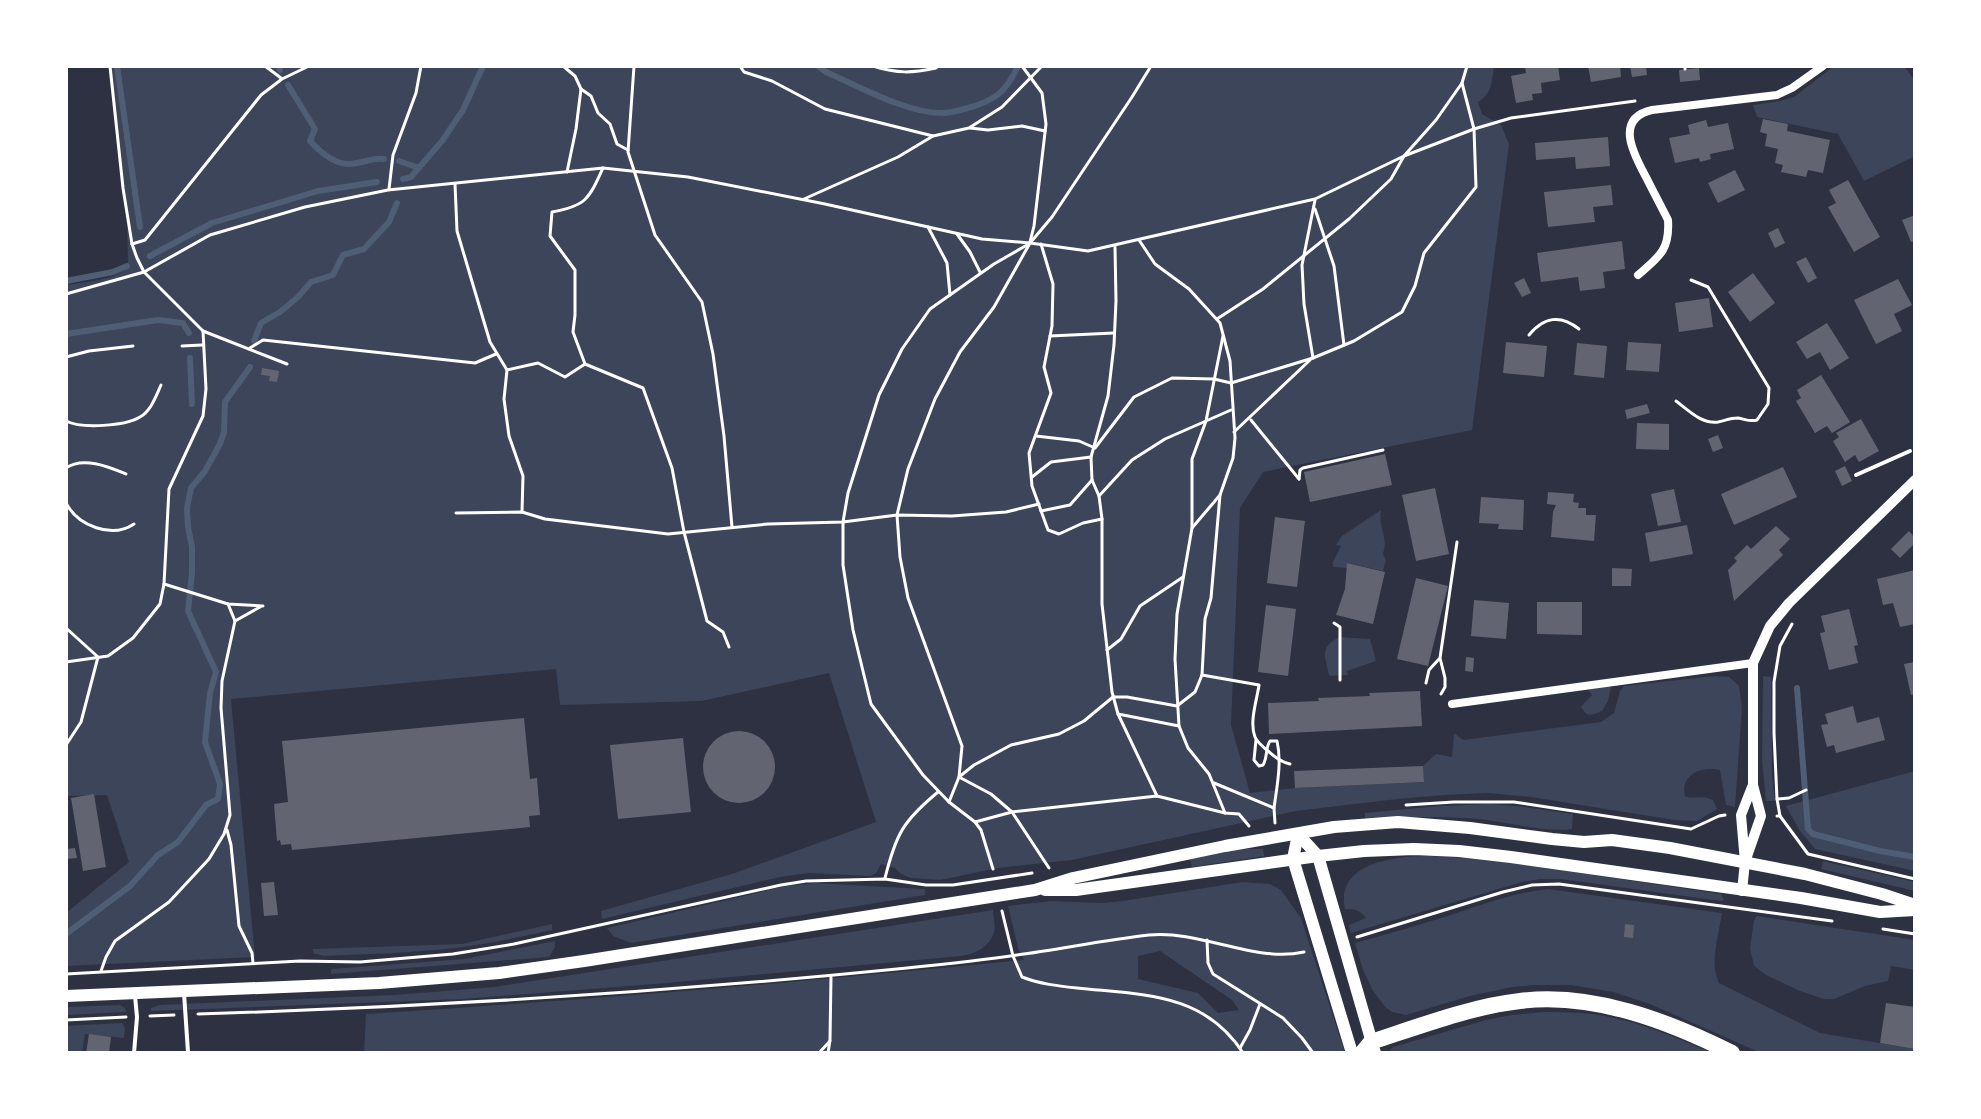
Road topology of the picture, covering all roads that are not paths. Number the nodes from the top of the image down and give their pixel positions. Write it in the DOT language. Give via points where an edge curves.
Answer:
graph roads {
  1 [pos="1823,66"];
  2 [pos="1638,275"];
  3 [pos="1910,451"];
  4 [pos="1856,475"];
  5 [pos="1915,480"];
  6 [pos="1753,663"];
  7 [pos="1452,704"];
  8 [pos="1753,785"];
  9 [pos="1298,834"];
  10 [pos="1318,856"];
  11 [pos="1293,859"];
  12 [pos="1745,862"];
  13 [pos="1035,890"];
  14 [pos="1742,891"];
  15 [pos="1915,907"];
  16 [pos="184,991"];
  17 [pos="135,993"];
  18 [pos="66,996"];
  19 [pos="1369,1049"];
  20 [pos="188,1052"];
  21 [pos="134,1053"];
  22 [pos="1352,1053"];
  23 [pos="1732,1053"];
  1 -- 2 [label="street" via="1777,95 1645,111 1636,117 1632,150 1668,220 1661,256"];
  3 -- 4 [label="lane"];
  5 -- 6 [label="street" via="1789,603 1770,626"];
  6 -- 7 [label="street"];
  6 -- 8 [label="street"];
  8 -- 12 [label="street" via="1741,815"];
  8 -- 12 [label="street" via="1761,816"];
  9 -- 10 [label="main road"];
  9 -- 11 [label="main road"];
  9 -- 12 [label="main road" via="1398,822 1584,842 1612,840"];
  9 -- 13 [label="main road"];
  10 -- 11 [label="main road"];
  10 -- 14 [label="main road" via="1459,851"];
  10 -- 19 [label="main road"];
  11 -- 13 [label="main road" via="1076,890"];
  11 -- 22 [label="main road"];
  12 -- 14 [label="street"];
  12 -- 15 [label="main road" via="1882,894"];
  13 -- 16 [label="main road" via="499,973"];
  14 -- 15 [label="main road" via="1880,912"];
  16 -- 17 [label="main road"];
  16 -- 20 [label="lane"];
  17 -- 18 [label="main road"];
  17 -- 21 [label="lane"];
  19 -- 23 [label="highway" via="1492,1006 1546,999 1609,1007"];
}
